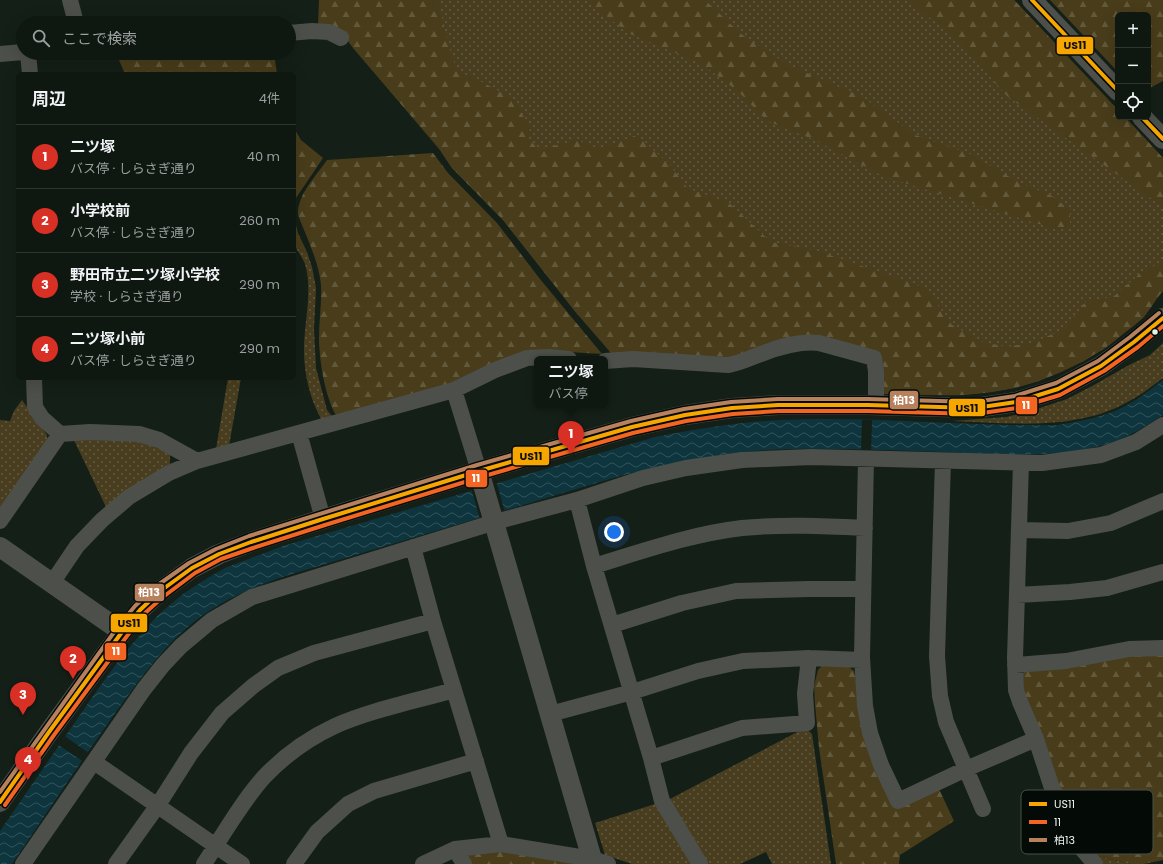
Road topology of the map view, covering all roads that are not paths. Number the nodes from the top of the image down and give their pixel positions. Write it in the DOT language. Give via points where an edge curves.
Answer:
graph roads {
  1 [pos="70,0"];
  2 [pos="1032,0"];
  3 [pos="74,16"];
  4 [pos="296,33"];
  5 [pos="341,38"];
  6 [pos="16,53"];
  7 [pos="0,54"];
  8 [pos="29,60"];
  9 [pos="30,72"];
  10 [pos="1115,88"];
  11 [pos="1145,120"];
  12 [pos="1163,139"];
  13 [pos="1163,318"];
  14 [pos="534,358"];
  15 [pos="608,360"];
  16 [pos="34,380"];
  17 [pos="454,390"];
  18 [pos="876,405"];
  19 [pos="1163,425"];
  20 [pos="299,433"];
  21 [pos="60,434"];
  22 [pos="866,459"];
  23 [pos="197,461"];
  24 [pos="943,461"];
  25 [pos="1021,463"];
  26 [pos="481,478"];
  27 [pos="577,500"];
  28 [pos="1163,501"];
  29 [pos="493,518"];
  30 [pos="323,519"];
  31 [pos="0,521"];
  32 [pos="864,528"];
  33 [pos="1019,530"];
  34 [pos="0,547"];
  35 [pos="413,547"];
  36 [pos="594,566"];
  37 [pos="1163,572"];
  38 [pos="52,583"];
  39 [pos="863,589"];
  40 [pos="1017,594"];
  41 [pos="433,622"];
  42 [pos="612,625"];
  43 [pos="122,632"];
  44 [pos="1163,648"];
  45 [pos="809,658"];
  46 [pos="862,660"];
  47 [pos="1015,665"];
  48 [pos="454,690"];
  49 [pos="632,692"];
  50 [pos="550,714"];
  51 [pos="1036,740"];
  52 [pos="651,758"];
  53 [pos="476,761"];
  54 [pos="94,762"];
  55 [pos="966,769"];
  56 [pos="1053,790"];
  57 [pos="0,802"];
  58 [pos="158,805"];
  59 [pos="983,809"];
  60 [pos="501,844"];
  61 [pos="216,846"];
  62 [pos="455,849"];
  63 [pos="1086,854"];
  64 [pos="600,861"];
  65 [pos="23,864"];
  66 [pos="116,864"];
  67 [pos="204,864"];
  68 [pos="242,864"];
  69 [pos="294,864"];
  70 [pos="423,864"];
  71 [pos="464,864"];
  72 [pos="700,864"];
  73 [pos="1095,864"];
  1 -- 3 [label="street"];
  2 -- 10 [label="street"];
  4 -- 5 [label="street" via="329,32"];
  6 -- 7 [label="street"];
  8 -- 9 [label="street"];
  11 -- 12 [label="street"];
  13 -- 18 [label="street" via="1101,366 1058,389 1016,402 975,408"];
  14 -- 17 [label="street" via="495,370"];
  15 -- 18 [label="street" via="728,365 783,347 819,343 874,358"];
  16 -- 21 [label="street" via="35,407 42,418"];
  17 -- 20 [label="street"];
  17 -- 26 [label="street"];
  18 -- 26 [label="street" via="778,405 685,415 632,427"];
  19 -- 25 [label="street" via="1136,442 1101,455 1042,463"];
  20 -- 23 [label="street"];
  20 -- 30 [label="street"];
  21 -- 23 [label="street" via="139,434 159,440"];
  21 -- 31 [label="street"];
  22 -- 24 [label="street"];
  22 -- 27 [label="street" via="811,457 742,460 686,468 643,478"];
  22 -- 32 [label="street"];
  23 -- 38 [label="street" via="169,473 124,502 102,520 77,546"];
  24 -- 25 [label="street"];
  24 -- 55 [label="street" via="937,656 940,696 946,722"];
  25 -- 33 [label="street"];
  26 -- 29 [label="street"];
  26 -- 30 [label="street"];
  27 -- 29 [label="street"];
  27 -- 36 [label="street"];
  28 -- 33 [label="street" via="1111,523 1068,531"];
  29 -- 35 [label="street"];
  29 -- 50 [label="street"];
  30 -- 43 [label="street" via="251,542 192,568 159,592"];
  32 -- 36 [label="street" via="808,525 742,528 686,538"];
  32 -- 39 [label="street"];
  33 -- 40 [label="street"];
  34 -- 38 [label="street"];
  35 -- 41 [label="street"];
  35 -- 54 [label="street" via="252,597 212,620 163,665"];
  36 -- 42 [label="street"];
  37 -- 40 [label="street" via="1107,588"];
  38 -- 43 [label="street"];
  39 -- 42 [label="street" via="736,591 682,602"];
  39 -- 46 [label="street"];
  40 -- 47 [label="street"];
  41 -- 48 [label="street"];
  41 -- 58 [label="street" via="314,653 278,668 222,713 191,753"];
  42 -- 49 [label="street"];
  43 -- 57 [label="street"];
  44 -- 47 [label="street" via="1129,649 1066,661"];
  45 -- 46 [label="street"];
  45 -- 49 [label="street" via="743,661 698,671"];
  45 -- 52 [label="street" via="807,723 742,728"];
  46 -- 55 [label="street" via="865,706 870,733 881,765 898,801"];
  47 -- 51 [label="street" via="1016,690"];
  48 -- 53 [label="street"];
  48 -- 61 [label="street" via="335,726 298,747 260,782"];
  49 -- 50 [label="street"];
  49 -- 52 [label="street"];
  50 -- 64 [label="street"];
  51 -- 55 [label="street"];
  51 -- 56 [label="street"];
  52 -- 72 [label="street" via="662,801"];
  53 -- 60 [label="street"];
  53 -- 69 [label="street" via="374,791 348,804 317,832"];
  54 -- 58 [label="street"];
  54 -- 65 [label="street"];
  55 -- 59 [label="street"];
  58 -- 61 [label="street"];
  58 -- 66 [label="street"];
  60 -- 62 [label="street"];
  60 -- 64 [label="street"];
  61 -- 67 [label="street"];
  61 -- 68 [label="street"];
  62 -- 70 [label="street"];
  62 -- 71 [label="street"];
  63 -- 73 [label="street"];
}
